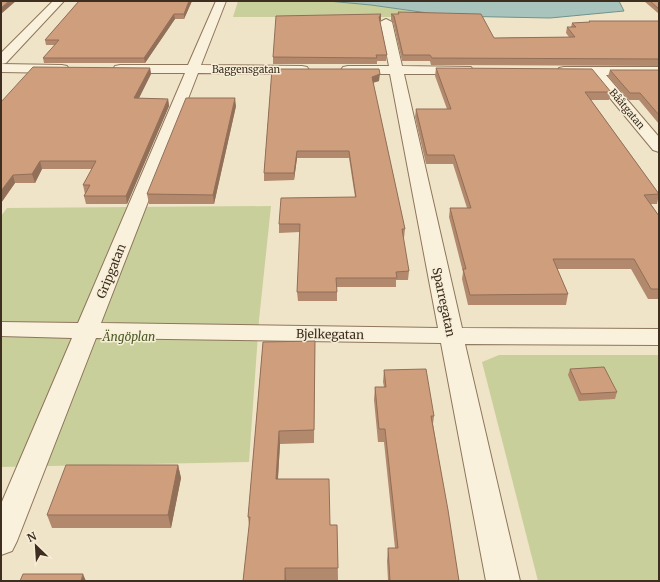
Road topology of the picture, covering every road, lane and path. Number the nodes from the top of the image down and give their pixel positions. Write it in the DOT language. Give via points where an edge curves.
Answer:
graph roads {
  1 [pos="59,1"];
  2 [pos="221,1"];
  3 [pos="386,22"];
  4 [pos="1,60"];
  5 [pos="1,68"];
  6 [pos="73,69"];
  7 [pos="105,69"];
  8 [pos="192,69"];
  9 [pos="318,70"];
  10 [pos="333,70"];
  11 [pos="396,70"];
  12 [pos="476,70"];
  13 [pos="548,70"];
  14 [pos="595,71"];
  15 [pos="659,71"];
  16 [pos="659,147"];
  17 [pos="1,329"];
  18 [pos="87,330"];
  19 [pos="451,336"];
  20 [pos="659,337"];
  21 [pos="1,541"];
  22 [pos="503,581"];
  1 -- 4 [label="street"];
  2 -- 8 [label="street, Gripgatan"];
  3 -- 11 [label="street, Sparregatan"];
  5 -- 6 [label="street"];
  7 -- 8 [label="street, Baggensgatan"];
  8 -- 9 [label="street, Baggensgatan"];
  8 -- 18 [label="street, Gripgatan"];
  10 -- 11 [label="street"];
  11 -- 12 [label="street"];
  11 -- 19 [label="street, Sparregatan"];
  13 -- 14 [label="street"];
  14 -- 15 [label="street"];
  14 -- 16 [label="street, Bååtgatan"];
  17 -- 18 [label="street, Bjelkegatan"];
  18 -- 19 [label="street, Bjelkegatan"];
  18 -- 21 [label="street, Gripgatan"];
  19 -- 20 [label="street, Bjelkegatan"];
  19 -- 22 [label="street, Sparregatan"];
}
